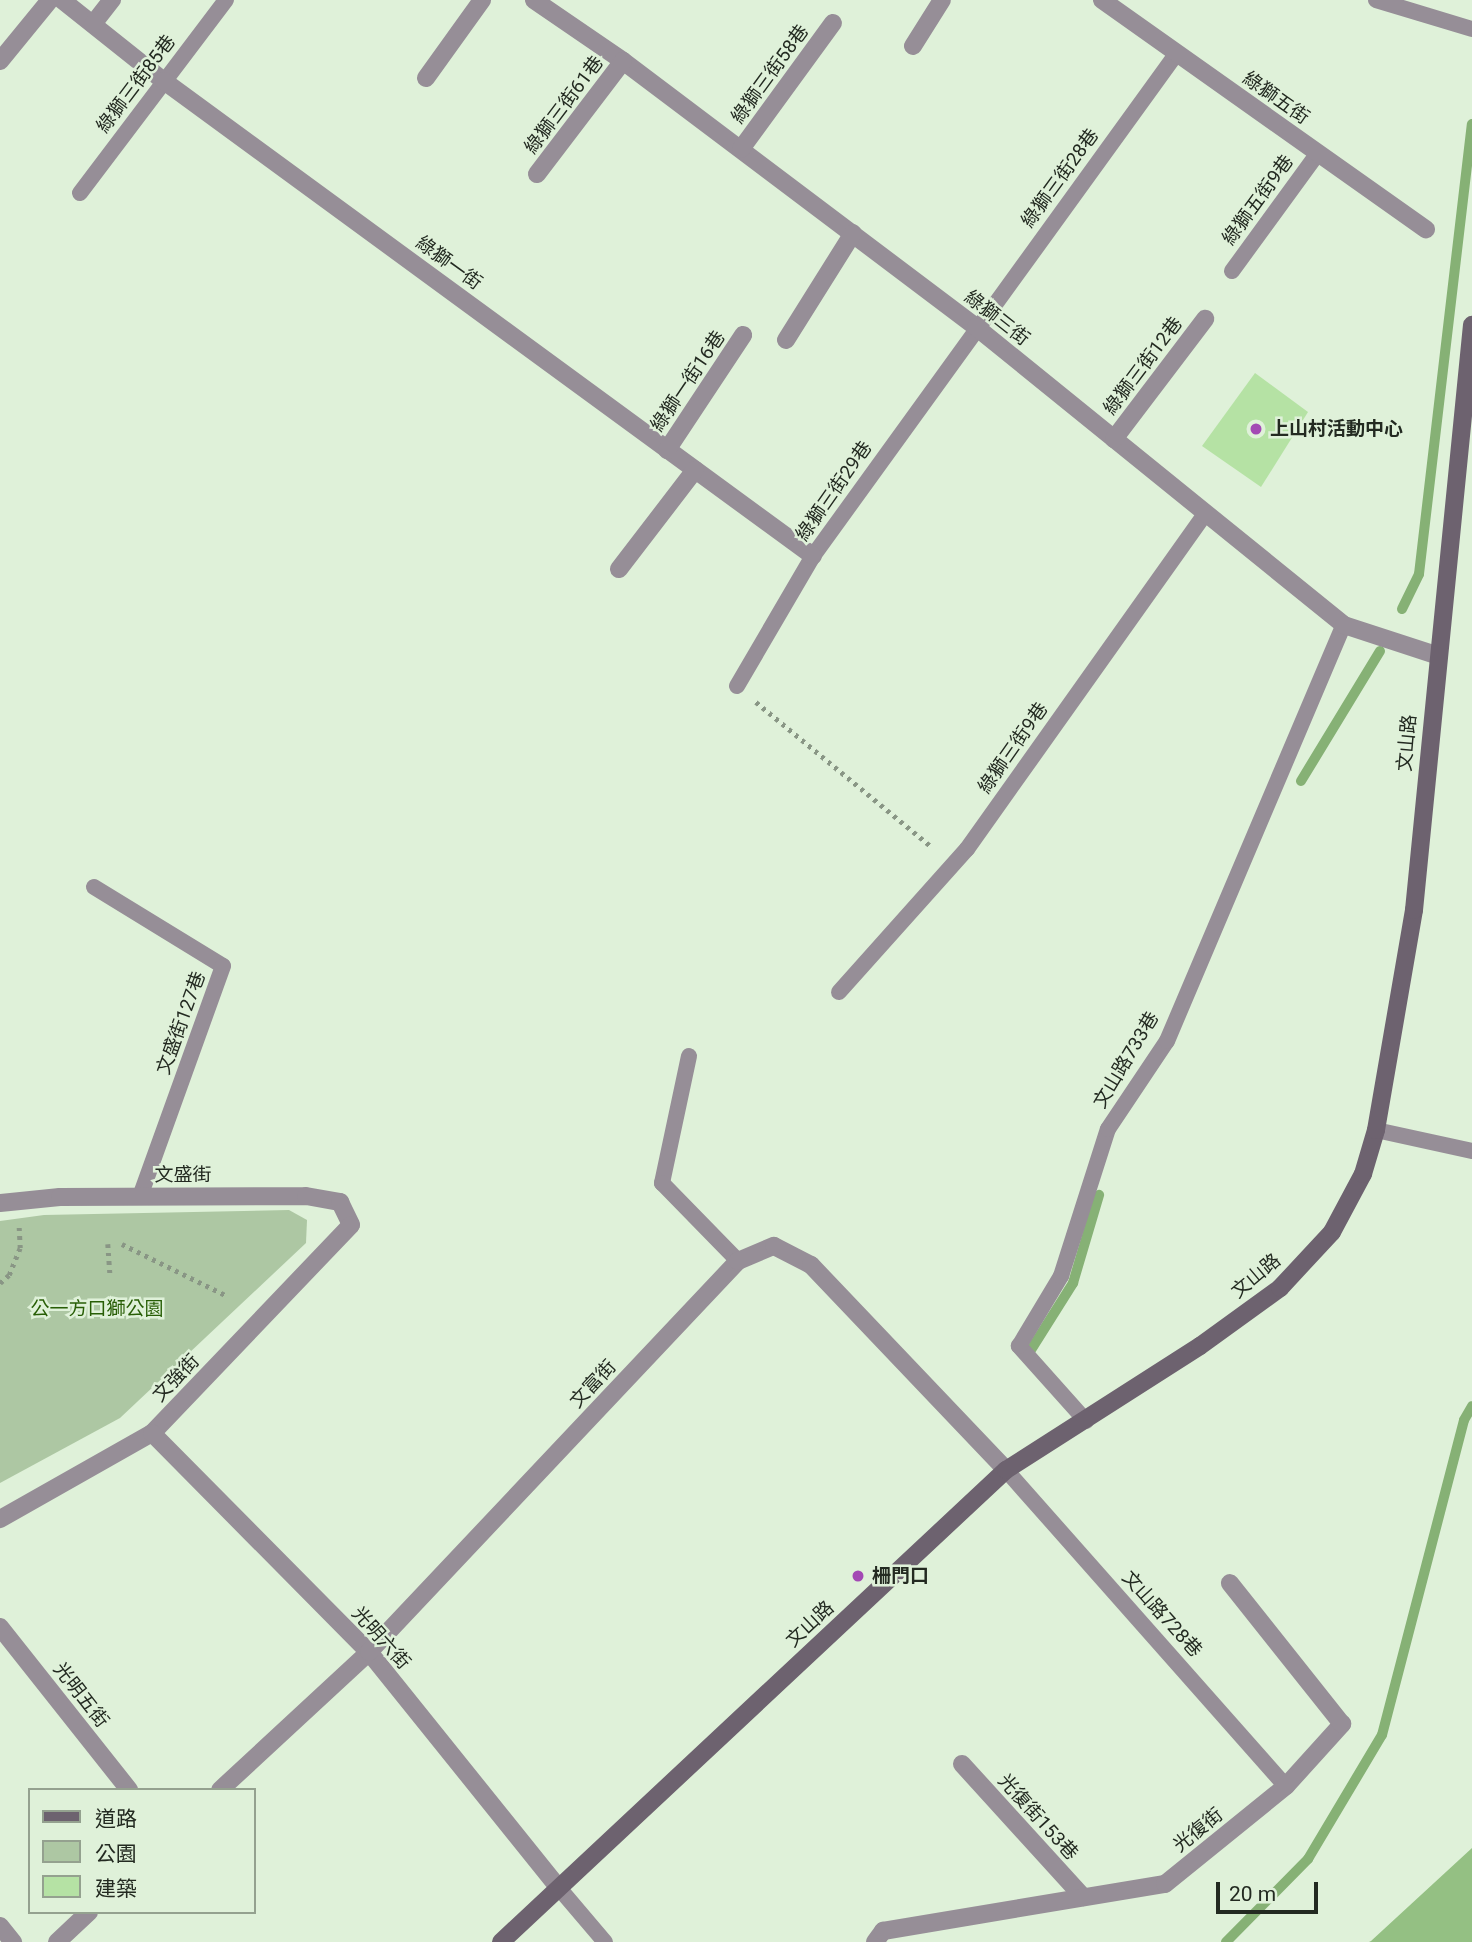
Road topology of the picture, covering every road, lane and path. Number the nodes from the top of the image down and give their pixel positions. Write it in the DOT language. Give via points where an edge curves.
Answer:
graph roads {
  1 [pos="50,0"];
  2 [pos="62,0"];
  3 [pos="112,0"];
  4 [pos="226,0"];
  5 [pos="482,0"];
  6 [pos="534,0"];
  7 [pos="942,0"];
  8 [pos="1102,0"];
  9 [pos="1376,0"];
  10 [pos="833,23"];
  11 [pos="93,24"];
  12 [pos="1472,29"];
  13 [pos="913,46"];
  14 [pos="1177,53"];
  15 [pos="0,61"];
  16 [pos="623,61"];
  17 [pos="426,78"];
  18 [pos="164,81"];
  19 [pos="741,149"];
  20 [pos="1318,153"];
  21 [pos="537,174"];
  22 [pos="80,193"];
  23 [pos="1426,229"];
  24 [pos="853,233"];
  25 [pos="1232,271"];
  26 [pos="1206,319"];
  27 [pos="1472,325"];
  28 [pos="976,327"];
  29 [pos="743,335"];
  30 [pos="786,340"];
  31 [pos="1114,439"];
  32 [pos="667,450"];
  33 [pos="695,470"];
  34 [pos="1205,514"];
  35 [pos="813,556"];
  36 [pos="619,569"];
  37 [pos="1344,625"];
  38 [pos="1436,655"];
  39 [pos="737,686"];
  40 [pos="953,864"];
  41 [pos="94,887"];
  42 [pos="839,992"];
  43 [pos="690,1056"];
  44 [pos="1376,1129"];
  45 [pos="1472,1151"];
  46 [pos="140,1197"];
  47 [pos="9,1202"];
  48 [pos="351,1226"];
  49 [pos="108,1244"];
  50 [pos="122,1244"];
  51 [pos="738,1261"];
  52 [pos="110,1274"];
  53 [pos="0,1283"];
  54 [pos="227,1296"];
  55 [pos="1086,1421"];
  56 [pos="152,1433"];
  57 [pos="1006,1470"];
  58 [pos="0,1520"];
  59 [pos="1230,1583"];
  60 [pos="0,1627"];
  61 [pos="369,1652"];
  62 [pos="962,1764"];
  63 [pos="1286,1786"];
  64 [pos="127,1788"];
  65 [pos="222,1788"];
  66 [pos="559,1888"];
  67 [pos="1083,1898"];
  68 [pos="87,1914"];
  69 [pos="0,1926"];
  70 [pos="13,1942"];
  71 [pos="57,1942"];
  72 [pos="501,1942"];
  73 [pos="605,1942"];
  74 [pos="875,1942"];
  1 -- 15 [label="street"];
  2 -- 11 [label="street, 綠獅一街"];
  3 -- 11 [label="street"];
  4 -- 18 [label="lane, 綠獅三街85巷"];
  5 -- 17 [label="street"];
  6 -- 16 [label="street, 綠獅三街"];
  7 -- 13 [label="street"];
  8 -- 14 [label="street, 綠獅五街"];
  9 -- 12 [label="lane"];
  10 -- 19 [label="street, 綠獅三街58巷"];
  11 -- 18 [label="street, 綠獅一街"];
  14 -- 20 [label="street, 綠獅五街"];
  14 -- 28 [label="lane, 綠獅三街28巷"];
  16 -- 19 [label="street, 綠獅三街"];
  16 -- 21 [label="street, 綠獅三街61巷"];
  18 -- 22 [label="lane, 綠獅三街85巷"];
  18 -- 32 [label="street, 綠獅一街"];
  19 -- 24 [label="street, 綠獅三街"];
  20 -- 23 [label="street, 綠獅五街"];
  20 -- 25 [label="lane, 綠獅五街9巷"];
  24 -- 28 [label="street, 綠獅三街"];
  24 -- 30 [label="street"];
  26 -- 31 [label="street, 綠獅三街12巷"];
  27 -- 38 [label="main road, 文山路"];
  28 -- 31 [label="street, 綠獅三街"];
  28 -- 35 [label="lane, 綠獅三街29巷"];
  29 -- 32 [label="street, 綠獅一街16巷"];
  31 -- 34 [label="street, 綠獅三街"];
  32 -- 33 [label="street, 綠獅一街"];
  33 -- 35 [label="street, 綠獅一街"];
  33 -- 36 [label="street"];
  34 -- 37 [label="street, 綠獅三街"];
  34 -- 40 [label="lane, 綠獅三街9巷"];
  35 -- 39 [label="lane, 綠獅三街29巷"];
  37 -- 38 [label="street, 綠獅三街"];
  37 -- 55 [label="lane, 文山路733巷" via="1167,1041 1108,1129 1061,1276 1019,1346"];
  38 -- 44 [label="main road, 文山路" via="1414,910"];
  39 -- 40 [label="path"];
  40 -- 42 [label="lane, 綠獅三街9巷"];
  41 -- 46 [label="lane, 文盛街127巷" via="223,966"];
  43 -- 51 [label="lane" via="662,1184"];
  44 -- 45 [label="lane"];
  44 -- 55 [label="main road, 文山路" via="1363,1174 1332,1232 1280,1288"];
  46 -- 47 [label="street, 文盛街"];
  46 -- 48 [label="street, 文盛街" via="306,1196 340,1202"];
  47 -- 53 [label="path" via="20,1248 9,1275"];
  48 -- 56 [label="street, 文強街"];
  49 -- 52 [label="path"];
  50 -- 54 [label="path"];
  51 -- 57 [label="street, 文富街" via="774,1246 811,1265"];
  51 -- 61 [label="street, 文富街"];
  55 -- 57 [label="main road, 文山路"];
  56 -- 58 [label="street, 文強街"];
  56 -- 61 [label="street, 光明六街"];
  57 -- 63 [label="lane, 文山路728巷"];
  57 -- 66 [label="main road, 文山路"];
  59 -- 63 [label="street, 光復街" via="1342,1724"];
  60 -- 64 [label="street, 光明五街"];
  61 -- 65 [label="street, 文富街"];
  61 -- 66 [label="street, 光明六街"];
  62 -- 67 [label="street, 光復街153巷"];
  63 -- 67 [label="street, 光復街" via="1165,1884"];
  66 -- 72 [label="main road, 文山路"];
  66 -- 73 [label="lane"];
  67 -- 74 [label="street, 光復街" via="883,1931"];
  68 -- 71 [label="street"];
  69 -- 70 [label="street"];
}
